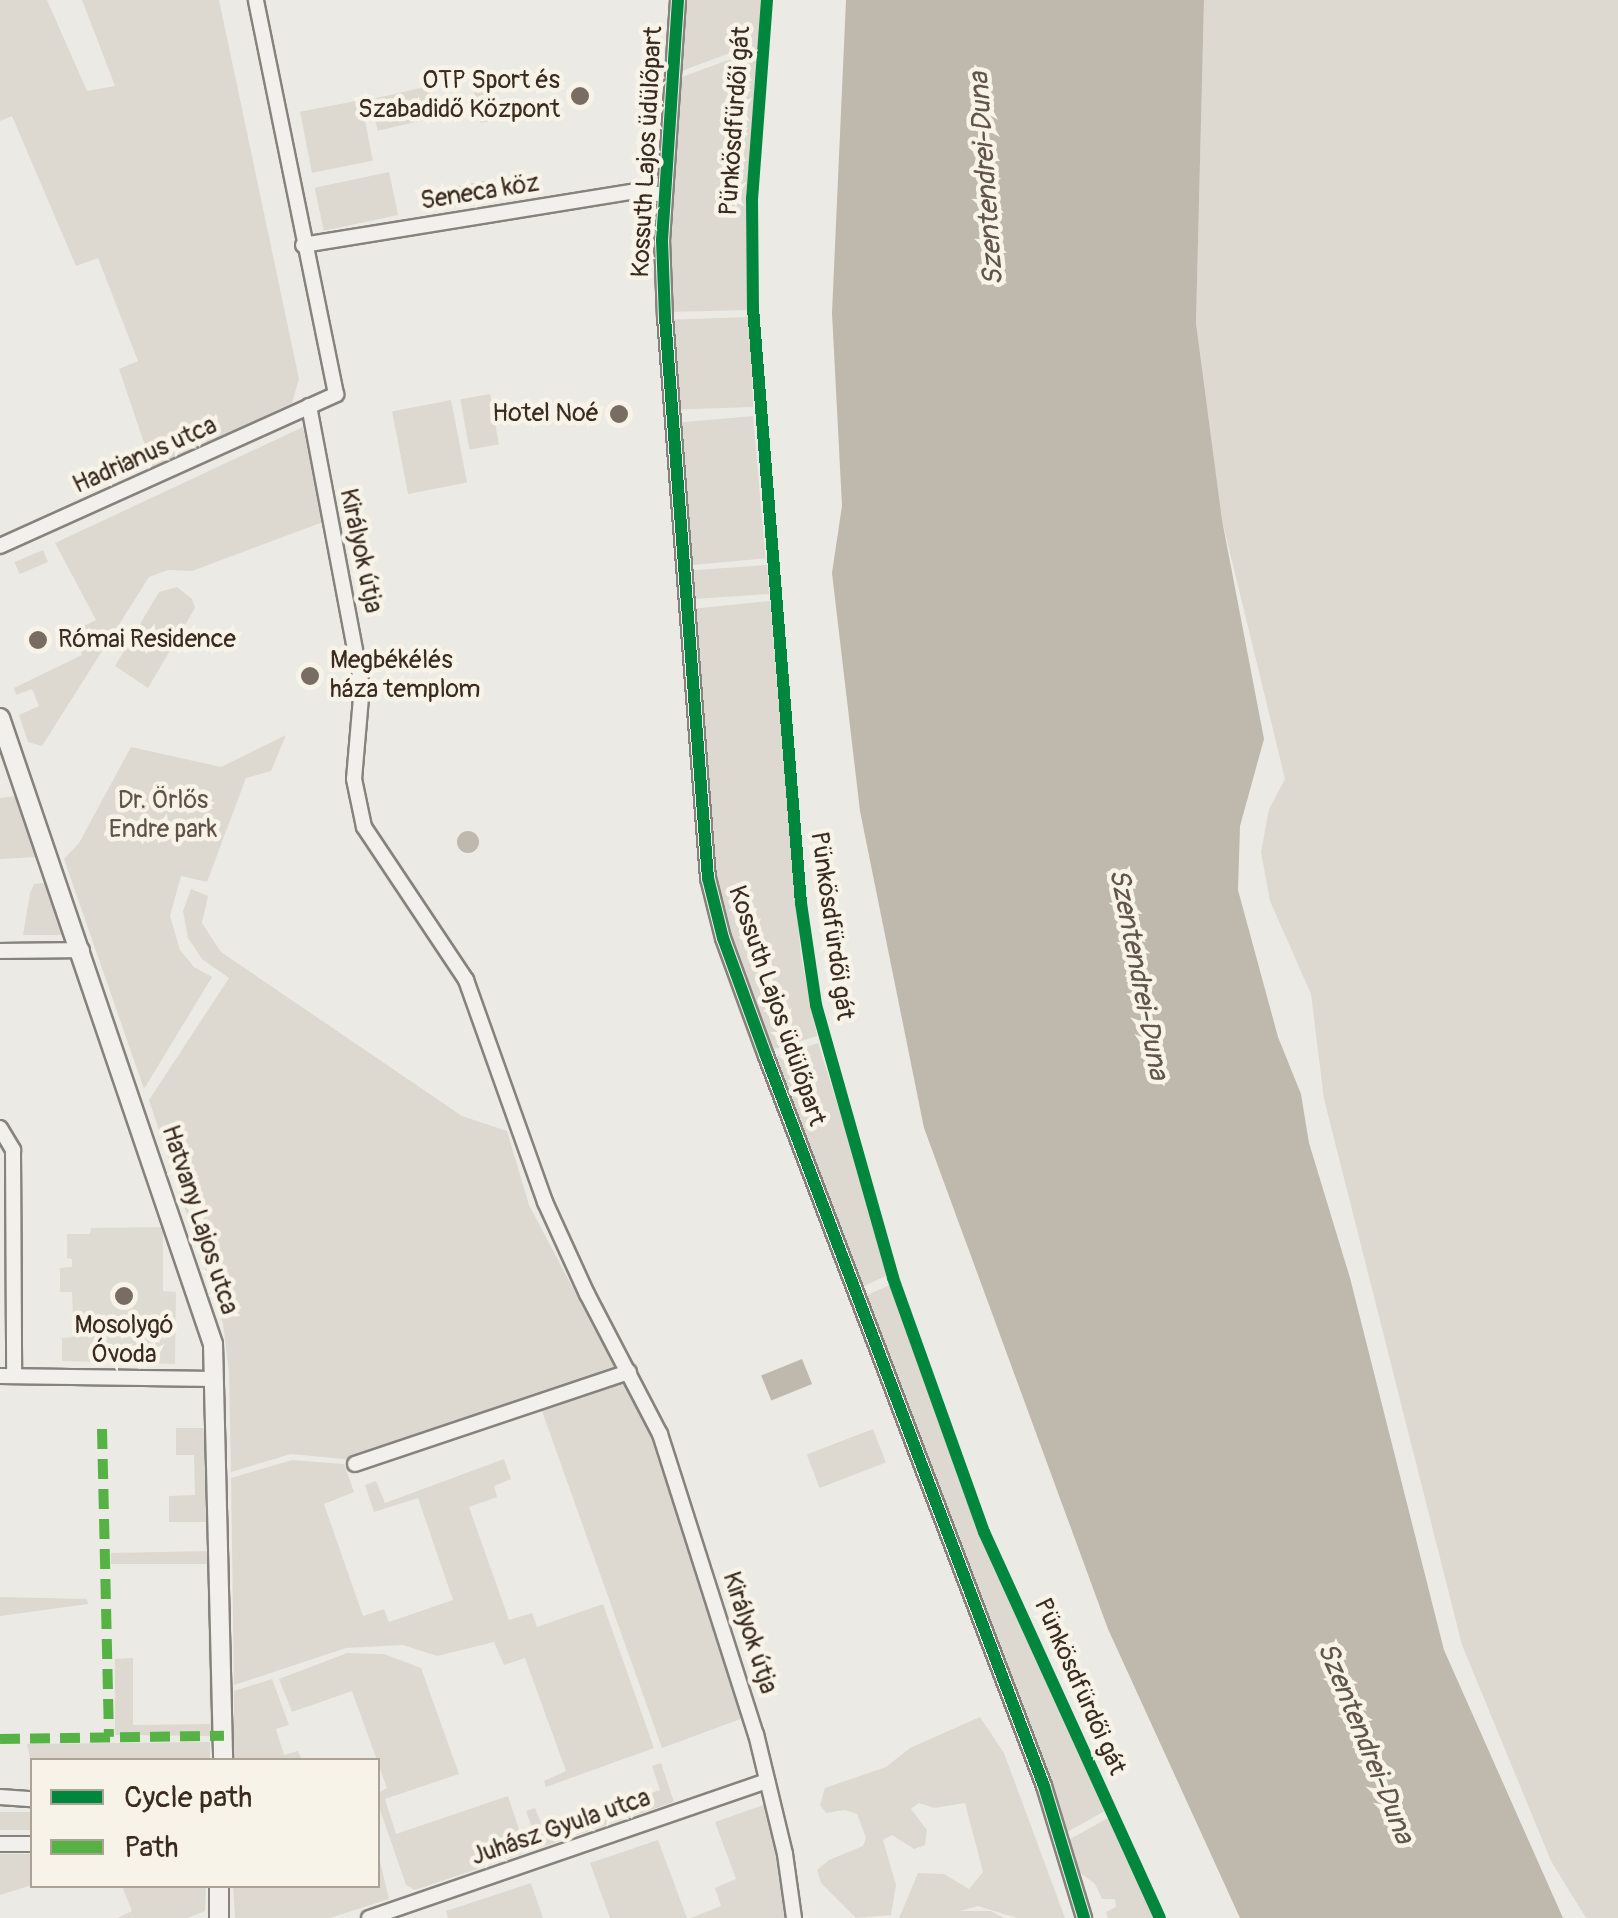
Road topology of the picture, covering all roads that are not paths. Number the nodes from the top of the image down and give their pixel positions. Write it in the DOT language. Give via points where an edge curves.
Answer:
graph roads {
  1 [pos="256,0"];
  2 [pos="678,0"];
  3 [pos="664,195"];
  4 [pos="303,244"];
  5 [pos="309,406"];
  6 [pos="0,546"];
  7 [pos="0,718"];
  8 [pos="82,950"];
  9 [pos="0,951"];
  10 [pos="0,1128"];
  11 [pos="6,1178"];
  12 [pos="628,1372"];
  13 [pos="7,1376"];
  14 [pos="215,1379"];
  15 [pos="354,1464"];
  16 [pos="224,1758"];
  17 [pos="767,1781"];
  18 [pos="0,1797"];
  19 [pos="30,1799"];
  20 [pos="0,1844"];
  21 [pos="30,1844"];
  22 [pos="219,1888"];
  23 [pos="219,1918"];
  24 [pos="369,1918"];
  25 [pos="794,1918"];
  26 [pos="1084,1918"];
  1 -- 4 [label="street"];
  2 -- 3 [label="street, Kossuth Lajos üdülőpart"];
  3 -- 4 [label="street, Seneca köz" via="636,191"];
  3 -- 26 [label="street, Kossuth Lajos üdülőpart" via="682,568 714,902 766,1056 1044,1786"];
  4 -- 5 [label="street" via="336,394"];
  5 -- 6 [label="street, Hadrianus utca"];
  5 -- 12 [label="street, Királyok útja" via="362,686 354,779 364,827 466,980 545,1202"];
  7 -- 8 [label="street, Hatvany Lajos utca"];
  8 -- 9 [label="street"];
  8 -- 14 [label="street, Hatvany Lajos utca" via="209,1327"];
  10 -- 11 [label="street" via="13,1150"];
  11 -- 13 [label="street"];
  12 -- 15 [label="street"];
  12 -- 17 [label="street, Királyok útja" via="660,1434"];
  13 -- 14 [label="street"];
  14 -- 16 [label="street, Hatvany Lajos utca"];
  17 -- 24 [label="street, Juhász Gyula utca"];
  17 -- 25 [label="street, Királyok útja"];
  18 -- 19 [label="street"];
  20 -- 21 [label="street"];
  22 -- 23 [label="street"];
}
